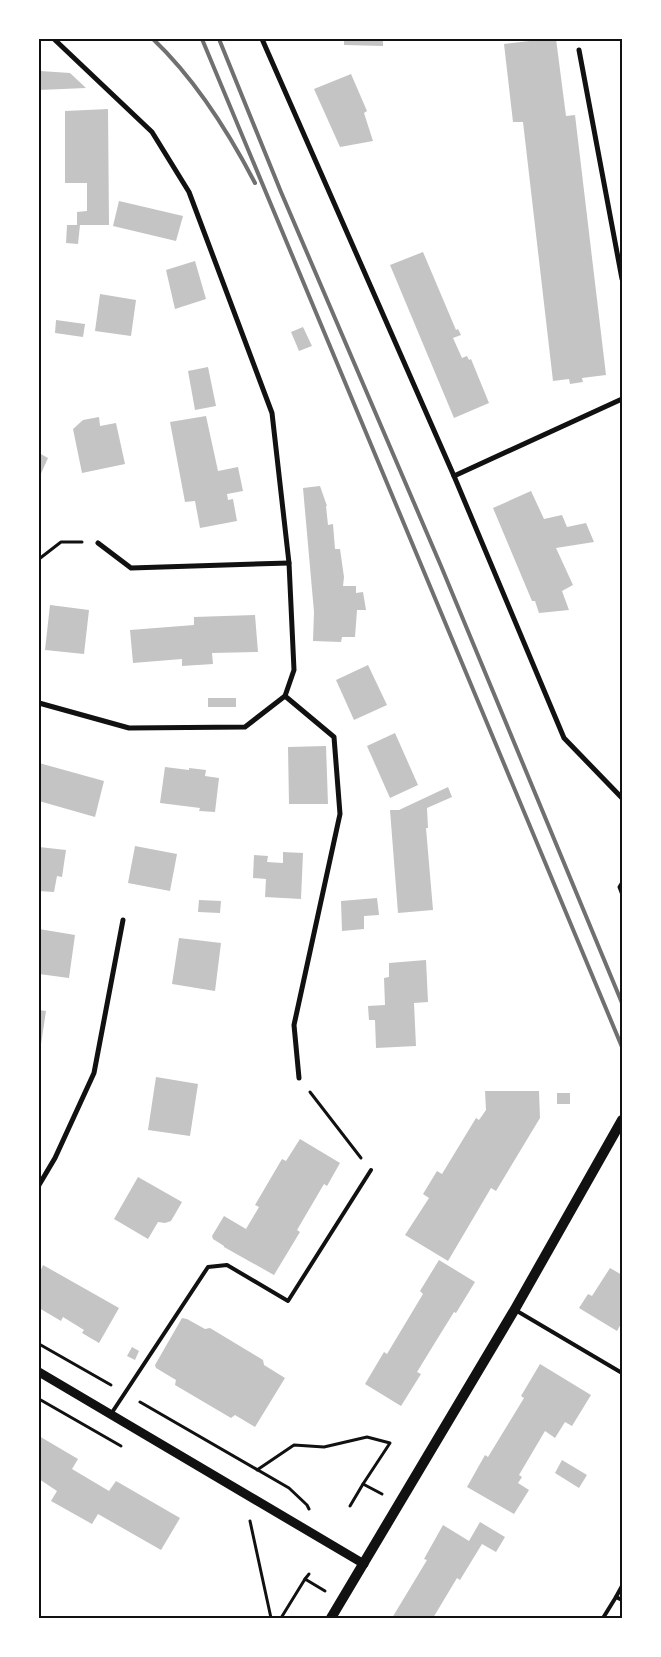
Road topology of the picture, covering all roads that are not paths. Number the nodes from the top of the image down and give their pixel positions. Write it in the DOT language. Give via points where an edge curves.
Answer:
graph roads {
  1 [pos="54,39"];
  2 [pos="262,39"];
  3 [pos="579,50"];
  4 [pos="622,279"];
  5 [pos="622,399"];
  6 [pos="454,476"];
  7 [pos="98,543"];
  8 [pos="289,563"];
  9 [pos="285,696"];
  10 [pos="39,703"];
  11 [pos="622,798"];
  12 [pos="123,920"];
  13 [pos="298,1078"];
  14 [pos="622,1120"];
  15 [pos="622,1126"];
  16 [pos="614,1134"];
  17 [pos="371,1170"];
  18 [pos="39,1185"];
  19 [pos="515,1309"];
  20 [pos="39,1372"];
  21 [pos="622,1373"];
  22 [pos="111,1414"];
  23 [pos="364,1564"];
  24 [pos="622,1586"];
  25 [pos="616,1597"];
  26 [pos="622,1600"];
  27 [pos="331,1618"];
  28 [pos="603,1618"];
  1 -- 8 [label="street" via="152,132 189,192 272,413"];
  2 -- 6 [label="street"];
  3 -- 4 [label="street"];
  5 -- 6 [label="street"];
  6 -- 11 [label="street" via="564,738"];
  7 -- 8 [label="street" via="131,568"];
  8 -- 9 [label="street" via="294,670"];
  9 -- 10 [label="street" via="245,727 128,728"];
  9 -- 13 [label="street" via="334,737 340,814 294,1025"];
  12 -- 18 [label="street" via="94,1073"];
  14 -- 16 [label="main road"];
  15 -- 16 [label="main road"];
  16 -- 19 [label="main road"];
  17 -- 22 [label="lane" via="288,1301 227,1265 208,1267"];
  19 -- 21 [label="lane"];
  19 -- 23 [label="main road"];
  20 -- 22 [label="street"];
  22 -- 23 [label="street"];
  23 -- 27 [label="main road"];
  24 -- 25 [label="lane"];
  25 -- 26 [label="lane"];
  25 -- 28 [label="lane"];
}
